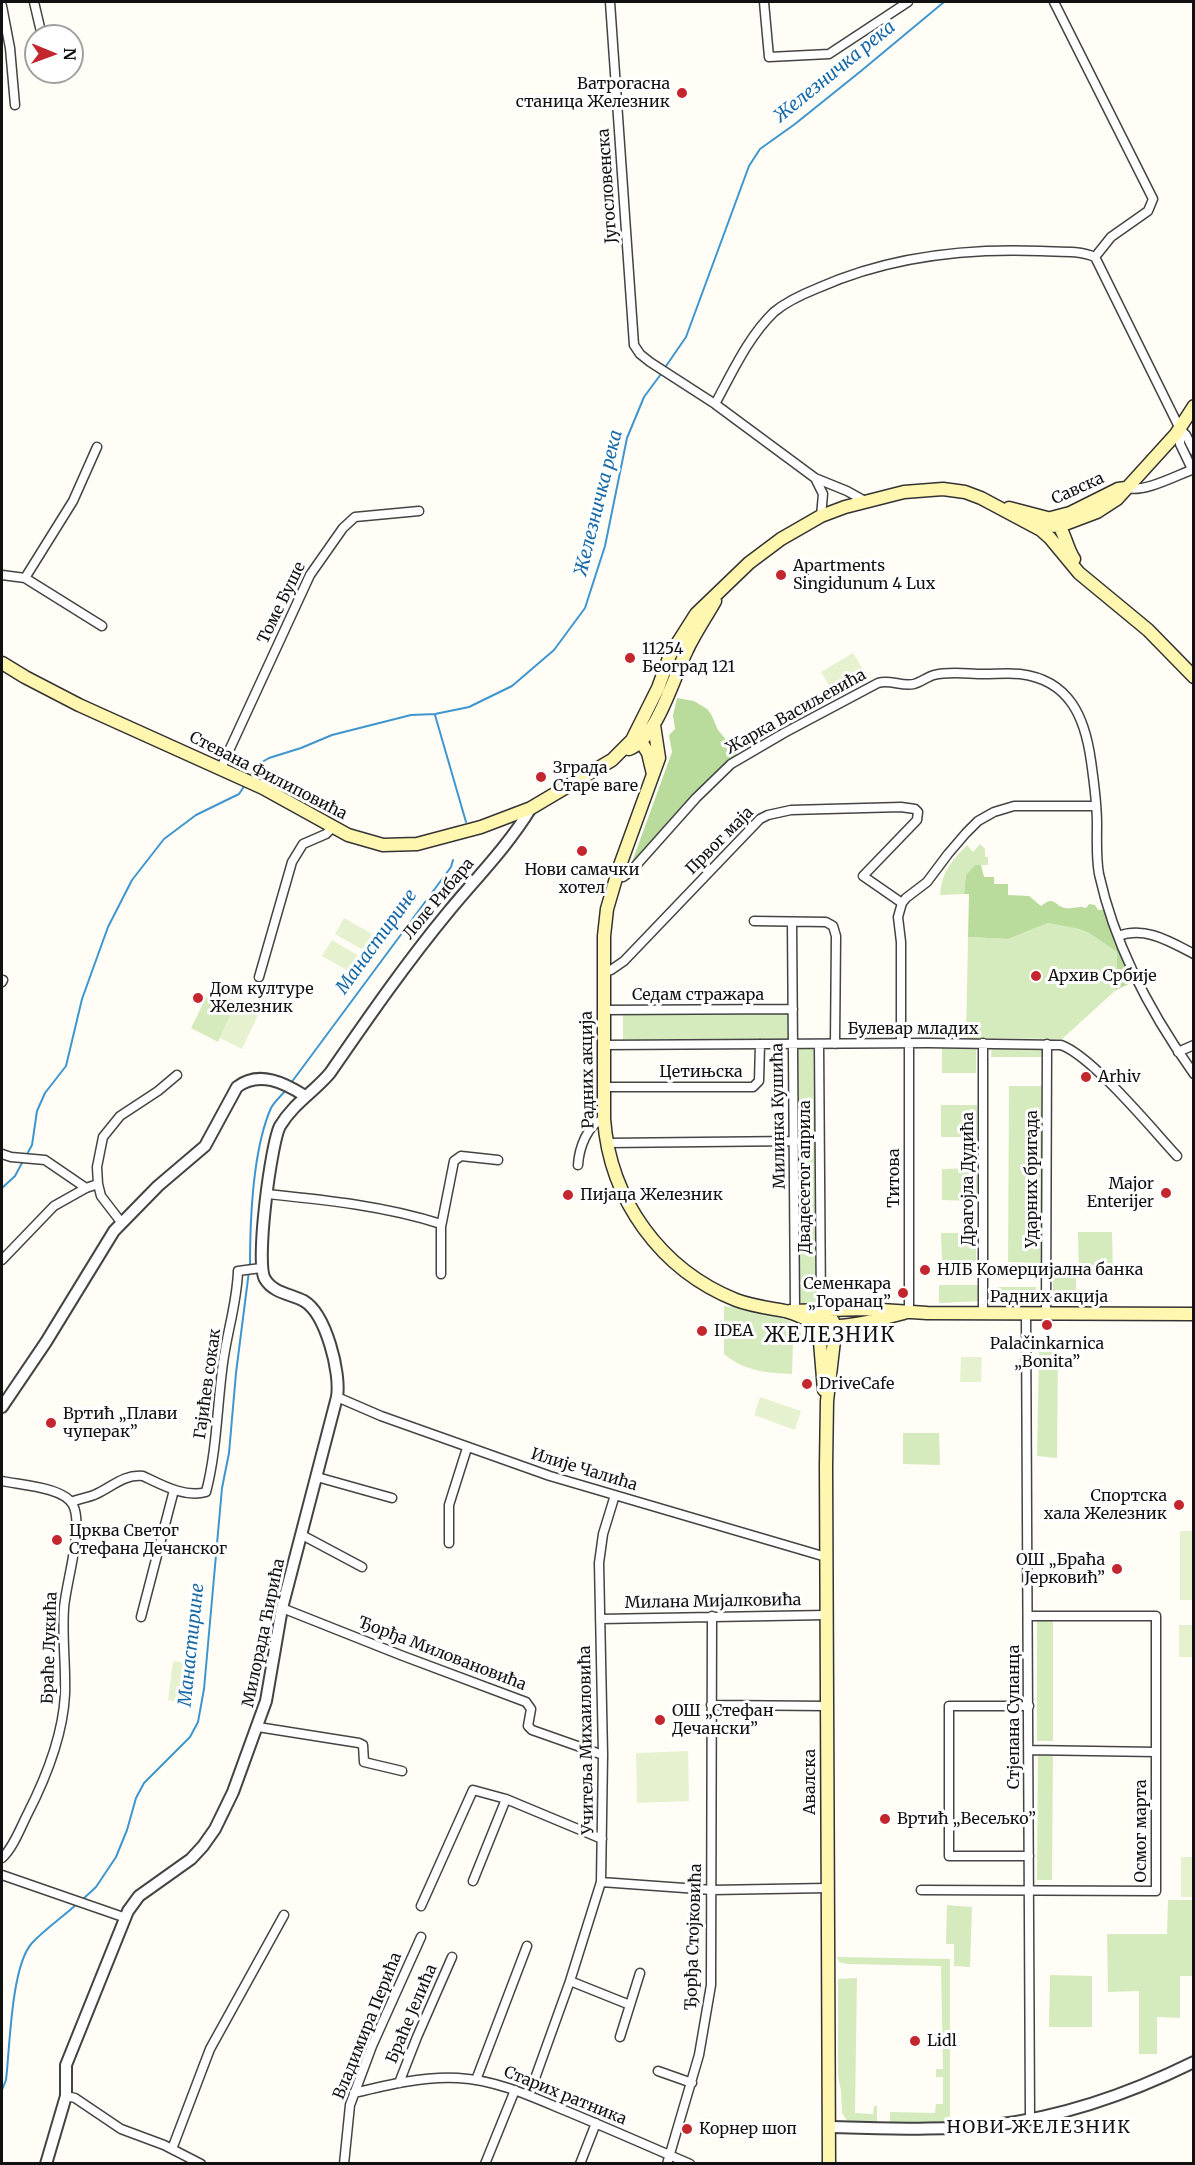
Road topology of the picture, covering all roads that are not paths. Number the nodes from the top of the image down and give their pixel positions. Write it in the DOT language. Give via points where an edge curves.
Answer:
graph roads {
  1 [pos="34,2"];
  2 [pos="610,2"];
  3 [pos="764,2"];
  4 [pos="908,2"];
  5 [pos="1054,2"];
  6 [pos="2,6"];
  7 [pos="39,24"];
  8 [pos="15,105"];
  9 [pos="1095,257"];
  10 [pos="715,404"];
  11 [pos="1194,406"];
  12 [pos="1180,429"];
  13 [pos="97,447"];
  14 [pos="1194,451"];
  15 [pos="1193,469"];
  16 [pos="815,478"];
  17 [pos="1127,488"];
  18 [pos="865,501"];
  19 [pos="994,504"];
  20 [pos="419,511"];
  21 [pos="821,516"];
  22 [pos="1052,527"];
  23 [pos="2,575"];
  24 [pos="25,578"];
  25 [pos="102,626"];
  26 [pos="2,663"];
  27 [pos="1194,677"];
  28 [pos="641,739"];
  29 [pos="221,768"];
  30 [pos="1096,806"];
  31 [pos="531,808"];
  32 [pos="333,827"];
  33 [pos="616,876"];
  34 [pos="902,903"];
  35 [pos="754,921"];
  36 [pos="792,922"];
  37 [pos="1118,936"];
  38 [pos="1194,954"];
  39 [pos="603,972"];
  40 [pos="259,977"];
  41 [pos="793,1009"];
  42 [pos="603,1010"];
  43 [pos="905,1043"];
  44 [pos="983,1043"];
  45 [pos="760,1044"];
  46 [pos="794,1044"];
  47 [pos="819,1044"];
  48 [pos="835,1044"];
  49 [pos="1047,1044"];
  50 [pos="603,1045"];
  51 [pos="1194,1045"];
  52 [pos="1178,1052"];
  53 [pos="1194,1074"];
  54 [pos="177,1075"];
  55 [pos="604,1087"];
  56 [pos="305,1096"];
  57 [pos="604,1119"];
  58 [pos="795,1141"];
  59 [pos="607,1143"];
  60 [pos="1177,1156"];
  61 [pos="10,1157"];
  62 [pos="498,1160"];
  63 [pos="578,1165"];
  64 [pos="98,1184"];
  65 [pos="86,1188"];
  66 [pos="267,1194"];
  67 [pos="121,1222"];
  68 [pos="441,1224"];
  69 [pos="2,1260"];
  70 [pos="258,1269"];
  71 [pos="441,1274"];
  72 [pos="821,1309"];
  73 [pos="792,1311"];
  74 [pos="907,1313"];
  75 [pos="983,1314"];
  76 [pos="1194,1314"];
  77 [pos="1026,1315"];
  78 [pos="1046,1315"];
  79 [pos="872,1321"];
  80 [pos="817,1323"];
  81 [pos="834,1326"];
  82 [pos="832,1360"];
  83 [pos="337,1397"];
  84 [pos="827,1401"];
  85 [pos="2,1407"];
  86 [pos="467,1448"];
  87 [pos="317,1477"];
  88 [pos="2,1481"];
  89 [pos="174,1490"];
  90 [pos="615,1495"];
  91 [pos="392,1498"];
  92 [pos="71,1502"];
  93 [pos="302,1535"];
  94 [pos="449,1543"];
  95 [pos="826,1557"];
  96 [pos="362,1567"];
  97 [pos="282,1608"];
  98 [pos="826,1615"];
  99 [pos="712,1616"];
  100 [pos="1028,1616"];
  101 [pos="141,1617"];
  102 [pos="600,1619"];
  103 [pos="711,1706"];
  104 [pos="827,1706"];
  105 [pos="1029,1706"];
  106 [pos="258,1727"];
  107 [pos="1029,1750"];
  108 [pos="1156,1752"];
  109 [pos="603,1755"];
  110 [pos="402,1772"];
  111 [pos="506,1799"];
  112 [pos="603,1839"];
  113 [pos="3,1856"];
  114 [pos="1029,1856"];
  115 [pos="5,1875"];
  116 [pos="473,1881"];
  117 [pos="601,1882"];
  118 [pos="827,1888"];
  119 [pos="712,1890"];
  120 [pos="921,1890"];
  121 [pos="1029,1890"];
  122 [pos="421,1906"];
  123 [pos="284,1915"];
  124 [pos="126,1918"];
  125 [pos="422,1937"];
  126 [pos="527,1946"];
  127 [pos="452,1957"];
  128 [pos="640,1973"];
  129 [pos="570,1981"];
  130 [pos="630,2005"];
  131 [pos="620,2037"];
  132 [pos="1194,2062"];
  133 [pos="658,2071"];
  134 [pos="476,2080"];
  135 [pos="399,2083"];
  136 [pos="692,2083"];
  137 [pos="515,2090"];
  138 [pos="354,2093"];
  139 [pos="529,2095"];
  140 [pos="66,2096"];
  141 [pos="1030,2119"];
  142 [pos="596,2123"];
  143 [pos="829,2127"];
  144 [pos="172,2149"];
  145 [pos="668,2159"];
  146 [pos="46,2163"];
  147 [pos="201,2163"];
  148 [pos="344,2163"];
  149 [pos="485,2163"];
  150 [pos="580,2163"];
  151 [pos="690,2163"];
  152 [pos="829,2163"];
  1 -- 7 [label="street"];
  2 -- 10 [label="street, Југословенска" via="634,345 650,362"];
  3 -- 4 [label="street" via="769,57 829,54"];
  5 -- 9 [label="street" via="1154,199 1148,211 1111,237"];
  6 -- 8 [label="street"];
  9 -- 10 [label="street" via="1028,250 958,253 883,265 823,285 775,312 756,333"];
  9 -- 12 [label="street"];
  10 -- 16 [label="street"];
  11 -- 12 [label="main road"];
  12 -- 14 [label="street"];
  12 -- 15 [label="street" via="1180,444"];
  12 -- 17 [label="main road"];
  13 -- 24 [label="street" via="74,501"];
  15 -- 17 [label="street, Савска" via="1144,487"];
  16 -- 18 [label="street"];
  16 -- 21 [label="street" via="823,494"];
  17 -- 22 [label="main road, Савска" via="1070,513"];
  18 -- 19 [label="main road, Лоле Рибара" via="943,489 971,494"];
  18 -- 21 [label="main road, Лоле Рибара"];
  19 -- 22 [label="main road, Лоле Рибара"];
  19 -- 22 [label="main road, Лоле Рибара" via="1034,525"];
  20 -- 29 [label="street, Томе Буше" via="355,517 343,528 310,575"];
  21 -- 28 [label="main road, Лоле Рибара" via="757,556 696,614 677,643"];
  22 -- 27 [label="main road, Лоле Рибара" via="1071,565 1148,630"];
  23 -- 24 [label="street"];
  24 -- 25 [label="street"];
  26 -- 29 [label="main road, Стевана Филиповића" via="79,705"];
  28 -- 31 [label="main road, Лоле Рибара"];
  28 -- 33 [label="main road, Радних акција" via="659,758"];
  29 -- 32 [label="main road, Стевана Филиповића"];
  30 -- 33 [label="street, Жарка Васиљевића" via="1083,722 1070,699 1055,686 1016,674 935,675 912,684 881,682 731,764 631,871"];
  30 -- 34 [label="street" via="1014,806 986,815 948,854 932,878"];
  30 -- 37 [label="street, Жарка Васиљевића" via="1097,862"];
  31 -- 32 [label="main road, Стевана Филиповића" via="459,833 407,845 375,844"];
  31 -- 56 [label="street, Лоле Рибара" via="513,836 404,968 330,1073"];
  32 -- 40 [label="street" via="326,834 305,841 294,857"];
  33 -- 39 [label="main road, Радних акција" via="605,920"];
  34 -- 39 [label="street, Првог маја" via="863,876 917,820 915,809 801,810 768,815 624,962"];
  34 -- 43 [label="street, Титова" via="898,916"];
  35 -- 36 [label="street"];
  36 -- 41 [label="street, Милинка Кушића"];
  36 -- 48 [label="street" via="826,922 835,931"];
  37 -- 38 [label="street" via="1133,932 1153,934"];
  37 -- 52 [label="street, Жарка Васиљевића" via="1145,999"];
  39 -- 42 [label="main road, Радних акција"];
  41 -- 42 [label="street, Седам стражара"];
  41 -- 46 [label="street, Милинка Кушића"];
  42 -- 50 [label="main road, Радних акција"];
  43 -- 44 [label="street, Булевар младих"];
  43 -- 48 [label="street, Булевар младих"];
  43 -- 74 [label="street, Титова"];
  44 -- 49 [label="street, Булевар младих"];
  44 -- 75 [label="street, Драгојла Дудића"];
  45 -- 46 [label="street, Булевар младих"];
  45 -- 50 [label="street, Булевар младих"];
  45 -- 55 [label="street, Цетињска" via="759,1081 753,1087"];
  46 -- 47 [label="street, Булевар младих"];
  46 -- 58 [label="street, Милинка Кушића"];
  47 -- 48 [label="street, Булевар младих"];
  47 -- 72 [label="street, Двадесетог априла"];
  49 -- 60 [label="street, Булевар младих" via="1066,1047 1093,1068"];
  49 -- 78 [label="street, Ударних бригада"];
  50 -- 55 [label="main road, Радних акција"];
  51 -- 52 [label="street"];
  52 -- 53 [label="street, Жарка Васиљевића"];
  54 -- 64 [label="street" via="120,1116 106,1132 99,1151"];
  55 -- 57 [label="main road, Радних акција"];
  56 -- 66 [label="street" via="276,1135"];
  56 -- 67 [label="street" via="272,1079 241,1084 206,1146"];
  57 -- 59 [label="main road, Радних акција"];
  57 -- 63 [label="street" via="597,1121 588,1133"];
  58 -- 59 [label="street"];
  58 -- 73 [label="street, Милинка Кушића"];
  59 -- 73 [label="main road, Радних акција" via="615,1176 628,1204 647,1234 670,1259 687,1274 729,1297"];
  61 -- 65 [label="street" via="40,1159"];
  62 -- 68 [label="street" via="464,1156 455,1160"];
  64 -- 65 [label="street"];
  64 -- 67 [label="street" via="101,1196"];
  65 -- 69 [label="street" via="54,1206"];
  66 -- 68 [label="street" via="359,1205"];
  66 -- 70 [label="street"];
  67 -- 85 [label="street"];
  68 -- 71 [label="street"];
  70 -- 83 [label="street, Милорада Ћирића" via="272,1287 304,1301 316,1315 336,1361"];
  70 -- 89 [label="street, Гајићев сокак" via="238,1272 207,1489 204,1493"];
  72 -- 73 [label="main road, Радних акција"];
  72 -- 74 [label="main road, Радних акција" via="886,1309"];
  72 -- 80 [label="main road, Авалска"];
  72 -- 81 [label="main road" via="828,1313"];
  73 -- 80 [label="main road, Радних акција"];
  74 -- 75 [label="main road, Радних акција"];
  74 -- 79 [label="main road, Радних акција"];
  75 -- 77 [label="main road, Радних акција"];
  76 -- 78 [label="main road, Радних акција"];
  77 -- 78 [label="main road, Радних акција"];
  77 -- 100 [label="street, Стјепана Супанца"];
  79 -- 81 [label="main road, Радних акција"];
  79 -- 82 [label="main road" via="847,1333"];
  80 -- 81 [label="main road, Радних акција"];
  80 -- 84 [label="main road, Авалска"];
  81 -- 82 [label="main road, Авалска"];
  82 -- 84 [label="main road, Авалска"];
  83 -- 86 [label="street, Илије Чалића"];
  83 -- 87 [label="street, Милорада Ћирића"];
  84 -- 95 [label="main road, Авалска"];
  86 -- 90 [label="street, Илије Чалића"];
  86 -- 94 [label="street" via="449,1505"];
  87 -- 91 [label="street"];
  87 -- 93 [label="street, Милорада Ћирића"];
  88 -- 92 [label="street" via="61,1493"];
  89 -- 92 [label="street, Гајићев сокак" via="138,1476"];
  89 -- 101 [label="street"];
  90 -- 95 [label="street, Илије Чалића"];
  90 -- 102 [label="street, Учитеља Михаиловића" via="600,1546"];
  92 -- 113 [label="street, Браће Лукића" via="76,1521 75,1546 64,1608 62,1721 45,1777"];
  93 -- 96 [label="street"];
  93 -- 97 [label="street, Милорада Ћирића"];
  95 -- 98 [label="main road, Авалска"];
  97 -- 106 [label="street, Милорада Ћирића"];
  97 -- 109 [label="street, Ђорђа Миловановића" via="526,1702 531,1709 528,1726 532,1730"];
  98 -- 99 [label="street, Милана Мијалковића"];
  98 -- 104 [label="main road, Авалска"];
  99 -- 102 [label="street, Милана Мијалковића"];
  99 -- 103 [label="street, Ђорђа Стојковића"];
  100 -- 105 [label="street, Стјепана Супанца"];
  100 -- 108 [label="street, Осмог марта" via="1156,1616"];
  102 -- 109 [label="street, Учитеља Михаиловића"];
  103 -- 104 [label="street"];
  103 -- 119 [label="street, Ђорђа Стојковића"];
  104 -- 118 [label="main road, Авалска"];
  105 -- 107 [label="street, Стјепана Супанца"];
  105 -- 114 [label="street" via="949,1706 949,1856"];
  106 -- 110 [label="street" via="359,1743 363,1745 364,1762"];
  106 -- 124 [label="street, Милорада Ћирића" via="233,1792 210,1837 191,1859 139,1896"];
  107 -- 108 [label="street"];
  107 -- 114 [label="street, Стјепана Супанца"];
  108 -- 121 [label="street, Осмог марта" via="1156,1891"];
  109 -- 112 [label="street, Учитеља Михаиловића"];
  111 -- 112 [label="street"];
  111 -- 116 [label="street"];
  111 -- 122 [label="street" via="477,1790 470,1793"];
  112 -- 117 [label="street, Учитеља Михаиловића"];
  113 -- 115 [label="street"];
  114 -- 121 [label="street, Стјепана Супанца"];
  115 -- 124 [label="street"];
  117 -- 119 [label="street"];
  117 -- 129 [label="street, Учитеља Михаиловића"];
  118 -- 119 [label="street"];
  118 -- 143 [label="main road, Авалска"];
  119 -- 136 [label="street, Ђорђа Стојковића" via="710,1994"];
  120 -- 121 [label="street"];
  121 -- 141 [label="street, Стјепана Супанца"];
  123 -- 144 [label="street" via="210,2049"];
  124 -- 140 [label="street, Милорада Ћирића" via="66,2065"];
  125 -- 138 [label="street, Владимира Перића"];
  126 -- 134 [label="street"];
  127 -- 135 [label="street, Браће Јелића"];
  128 -- 130 [label="street"];
  129 -- 130 [label="street"];
  129 -- 139 [label="street, Учитеља Михаиловића"];
  130 -- 131 [label="street"];
  132 -- 141 [label="street" via="1139,2088"];
  133 -- 136 [label="street"];
  134 -- 135 [label="street, Старих ратника" via="447,2077"];
  134 -- 137 [label="street, Старих ратника"];
  135 -- 138 [label="street, Старих ратника"];
  136 -- 145 [label="street, Ђорђа Стојковића"];
  137 -- 139 [label="street, Старих ратника"];
  137 -- 149 [label="street"];
  138 -- 148 [label="street, Владимира Перића" via="347,2119"];
  139 -- 142 [label="street, Старих ратника"];
  140 -- 144 [label="street" via="121,2129"];
  140 -- 146 [label="street, Милорада Ћирића"];
  141 -- 143 [label="street" via="975,2126"];
  142 -- 145 [label="street, Старих ратника"];
  142 -- 150 [label="street"];
  143 -- 152 [label="main road, Авалска"];
  144 -- 147 [label="street"];
  145 -- 151 [label="street, Старих ратника"];
}
